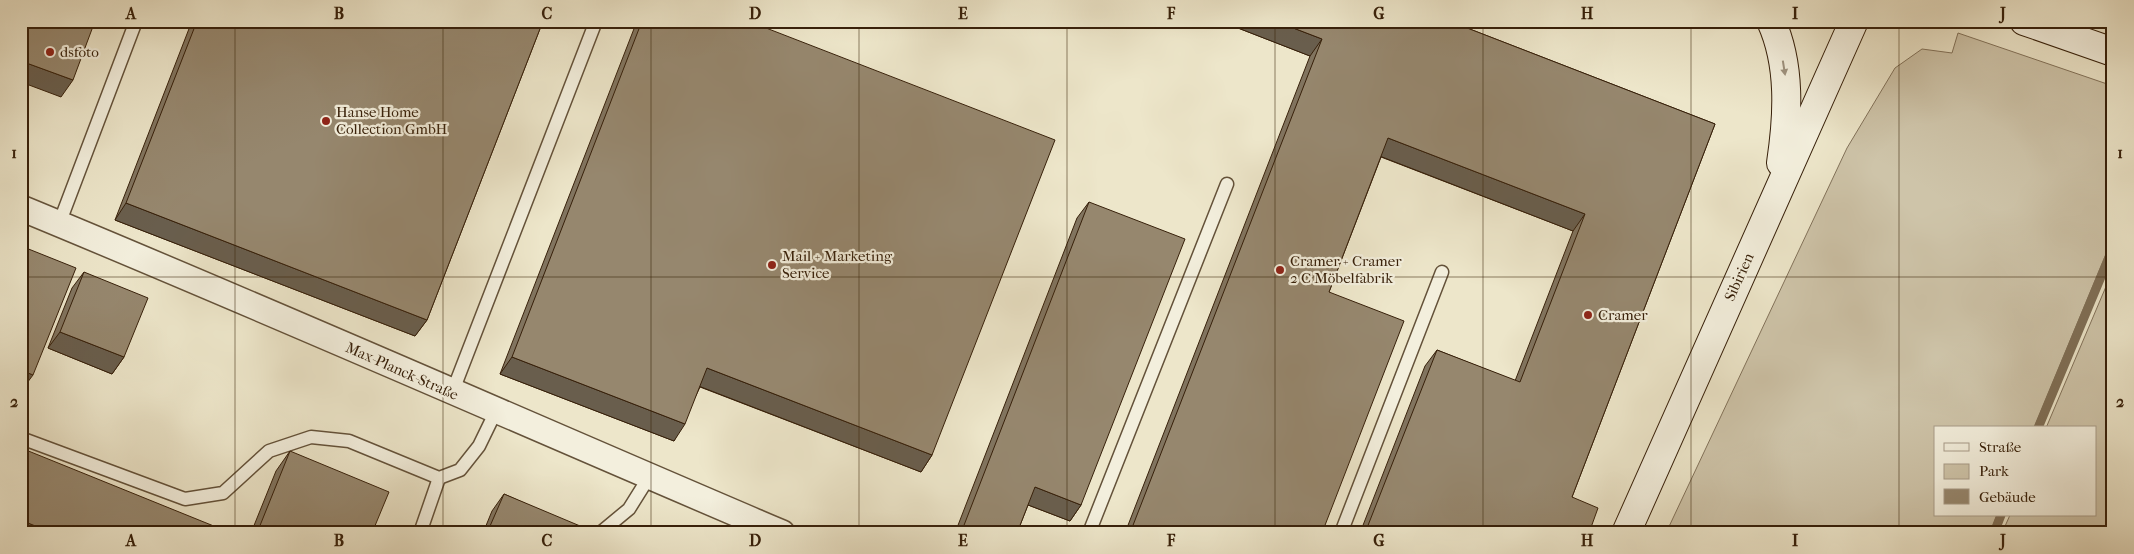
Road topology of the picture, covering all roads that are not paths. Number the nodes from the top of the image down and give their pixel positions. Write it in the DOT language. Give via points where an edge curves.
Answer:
graph roads {
  1 [pos="136,21"];
  2 [pos="596,21"];
  3 [pos="1771,21"];
  4 [pos="1854,21"];
  5 [pos="2024,21"];
  6 [pos="2113,52"];
  7 [pos="1227,184"];
  8 [pos="1777,191"];
  9 [pos="21,208"];
  10 [pos="59,224"];
  11 [pos="1442,272"];
  12 [pos="452,393"];
  13 [pos="496,411"];
  14 [pos="21,438"];
  15 [pos="649,477"];
  16 [pos="439,478"];
  17 [pos="420,533"];
  18 [pos="600,533"];
  19 [pos="782,533"];
  20 [pos="1089,533"];
  21 [pos="1341,533"];
  22 [pos="1626,533"];
  1 -- 10 [label="lane"];
  2 -- 12 [label="lane"];
  3 -- 8 [label="street, one-way" via="1786,70 1786,130"];
  4 -- 8 [label="street, Sibirien"];
  5 -- 6 [label="street"];
  7 -- 20 [label="lane"];
  8 -- 22 [label="street, Sibirien"];
  9 -- 10 [label="street, Max-Planck-Straße"];
  10 -- 12 [label="street, Max-Planck-Straße"];
  11 -- 21 [label="lane"];
  12 -- 13 [label="street, Max-Planck-Straße"];
  13 -- 15 [label="street, Max-Planck-Straße"];
  13 -- 16 [label="lane" via="478,446 460,470"];
  14 -- 16 [label="lane" via="185,499 223,493 269,451 311,437 349,441"];
  15 -- 18 [label="lane" via="629,509"];
  15 -- 19 [label="street, Max-Planck-Straße"];
  16 -- 17 [label="lane"];
}
